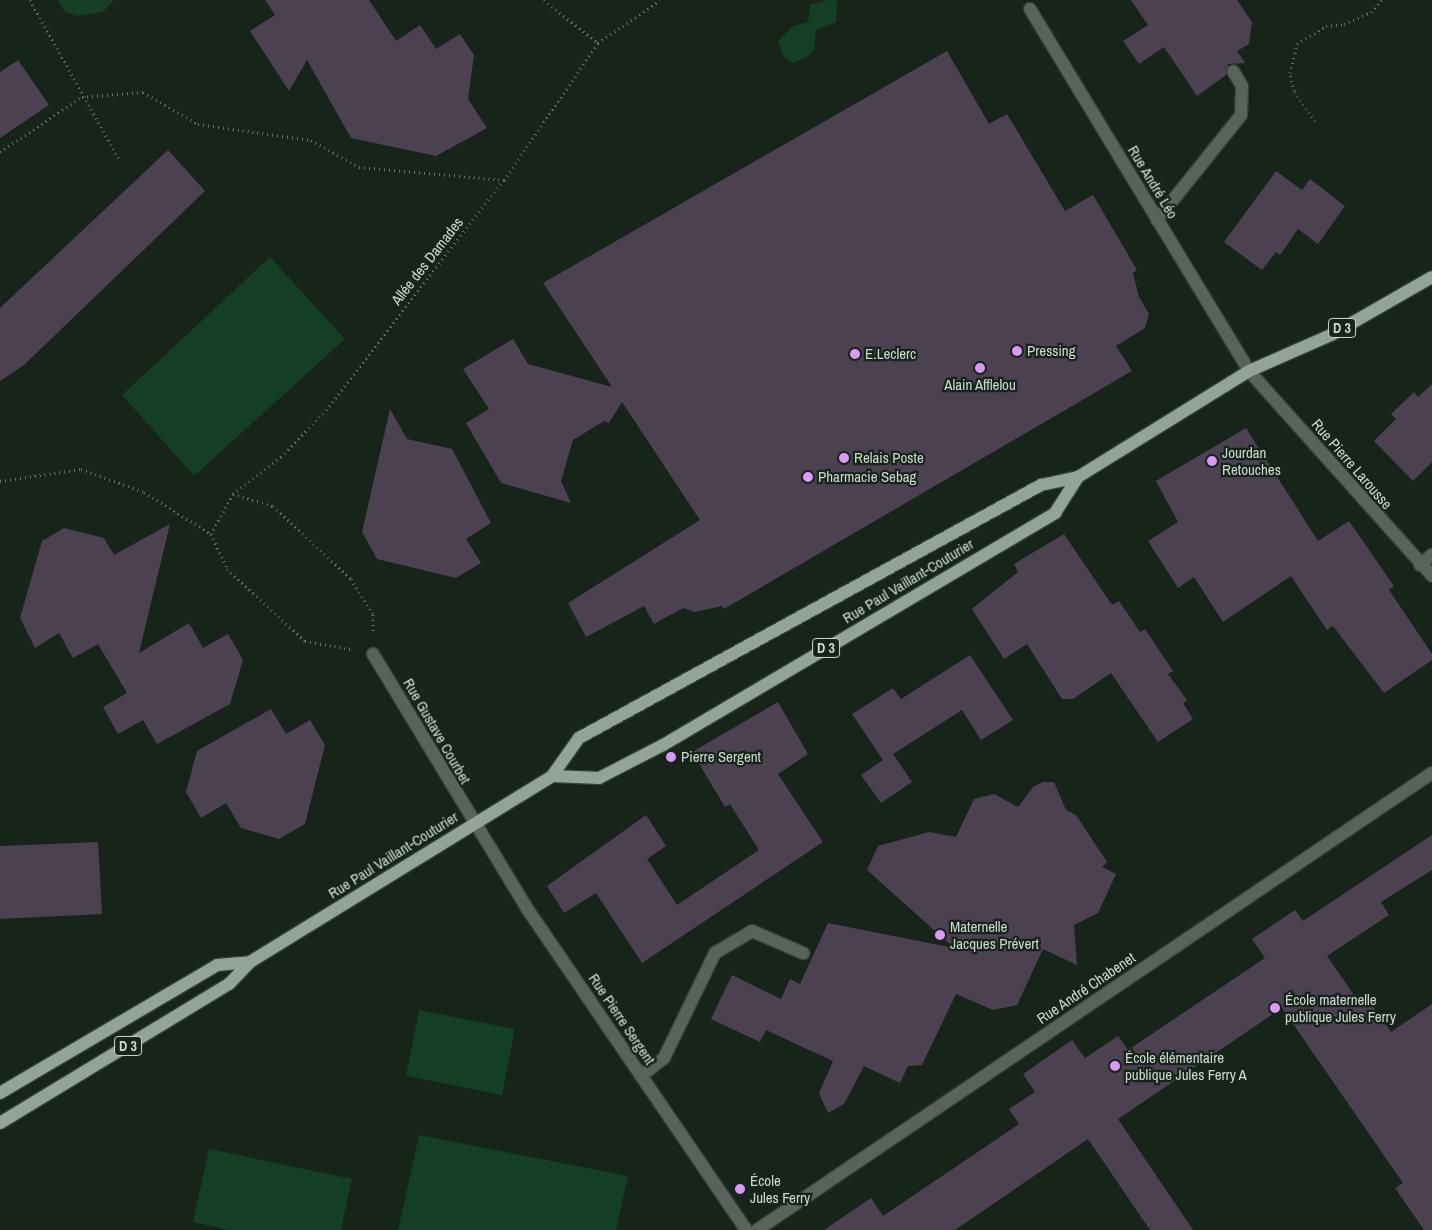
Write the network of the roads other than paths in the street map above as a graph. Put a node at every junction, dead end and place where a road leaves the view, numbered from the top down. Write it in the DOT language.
graph roads {
  1 [pos="1030,9"];
  2 [pos="1233,71"];
  3 [pos="1157,220"];
  4 [pos="1432,277"];
  5 [pos="1249,371"];
  6 [pos="1078,477"];
  7 [pos="1432,555"];
  8 [pos="1420,565"];
  9 [pos="1432,576"];
  10 [pos="373,654"];
  11 [pos="1432,773"];
  12 [pos="552,776"];
  13 [pos="474,824"];
  14 [pos="803,953"];
  15 [pos="250,962"];
  16 [pos="641,1076"];
  17 [pos="0,1093"];
  18 [pos="0,1123"];
  19 [pos="746,1230"];
  20 [pos="758,1230"];
  1 -- 3 [label="street, Rue André Léo"];
  2 -- 3 [label="street"];
  3 -- 5 [label="street, Rue André Léo"];
  4 -- 5 [label="main road, Rue Paul Vaillant-Couturier / D 3"];
  5 -- 6 [label="main road, Rue Paul Vaillant-Couturier / D 3"];
  5 -- 8 [label="street, Rue Pierre Larousse"];
  6 -- 12 [label="main road, Rue Paul Vaillant-Couturier / D 3"];
  6 -- 12 [label="main road, Rue Paul Vaillant-Couturier / D 3"];
  7 -- 8 [label="street"];
  8 -- 9 [label="street, Rue Pierre Larousse"];
  10 -- 13 [label="street, Rue Gustave Courbet"];
  11 -- 20 [label="street, Rue André Chabenet"];
  12 -- 13 [label="main road, Rue Paul Vaillant-Couturier / D 3"];
  13 -- 15 [label="main road, Rue Paul Vaillant-Couturier / D 3"];
  13 -- 16 [label="street, Rue Pierre Sergent"];
  14 -- 16 [label="street"];
  15 -- 17 [label="main road, Rue Paul Vaillant-Couturier / D 3"];
  15 -- 18 [label="main road, Rue Paul Vaillant-Couturier / D 3"];
  16 -- 19 [label="street, Rue Pierre Sergent"];
}
